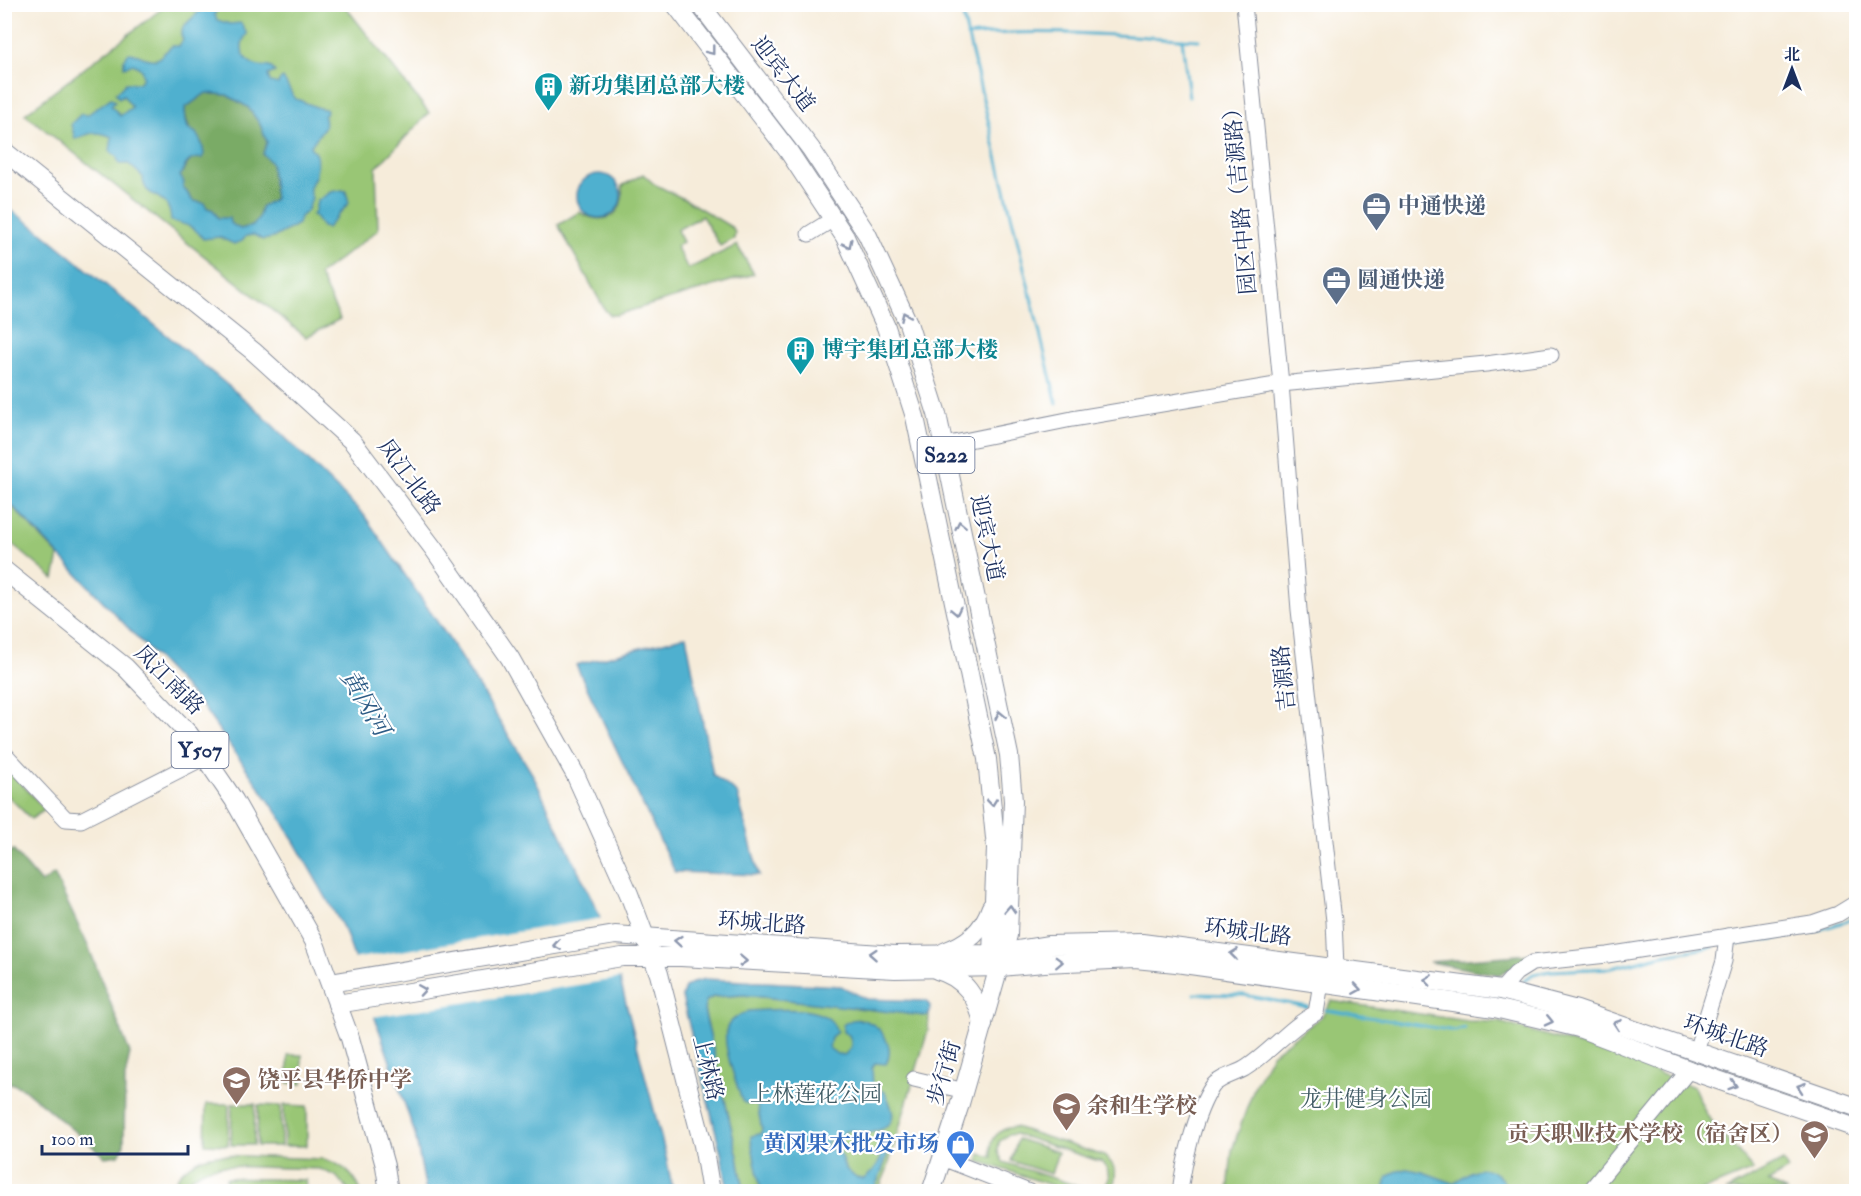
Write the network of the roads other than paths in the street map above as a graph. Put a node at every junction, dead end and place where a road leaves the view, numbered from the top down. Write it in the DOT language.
graph roads {
  1 [pos="675,4"];
  2 [pos="700,4"];
  3 [pos="1244,4"];
  4 [pos="811,148"];
  5 [pos="4,151"];
  6 [pos="794,160"];
  7 [pos="835,218"];
  8 [pos="809,234"];
  9 [pos="880,263"];
  10 [pos="861,272"];
  11 [pos="1551,355"];
  12 [pos="922,368"];
  13 [pos="902,374"];
  14 [pos="1281,384"];
  15 [pos="944,445"];
  16 [pos="952,488"];
  17 [pos="931,493"];
  18 [pos="4,570"];
  19 [pos="4,753"];
  20 [pos="211,754"];
  21 [pos="995,891"];
  22 [pos="1857,903"];
  23 [pos="1727,936"];
  24 [pos="646,938"];
  25 [pos="652,957"];
  26 [pos="997,960"];
  27 [pos="932,962"];
  28 [pos="1326,972"];
  29 [pos="330,982"];
  30 [pos="1501,990"];
  31 [pos="337,1004"];
  32 [pos="983,1026"];
  33 [pos="1696,1051"];
  34 [pos="1689,1070"];
  35 [pos="914,1079"];
  36 [pos="962,1090"];
  37 [pos="1857,1107"];
  38 [pos="1857,1128"];
  39 [pos="950,1161"];
  40 [pos="990,1184"];
  41 [pos="389,1191"];
  42 [pos="711,1191"];
  43 [pos="930,1191"];
  44 [pos="1029,1191"];
  45 [pos="1180,1191"];
  46 [pos="1588,1191"];
  1 -- 6 [label="main road, 迎宾大道 / S222, one-way"];
  2 -- 4 [label="main road, 迎宾大道 / S222"];
  3 -- 14 [label="street, 园区中路（吉源路）"];
  4 -- 6 [label="main road"];
  4 -- 9 [label="main road, 迎宾大道 / S222"];
  5 -- 24 [label="main road, 凤江北路"];
  6 -- 10 [label="main road, 迎宾大道 / S222, one-way"];
  7 -- 8 [label="street"];
  9 -- 10 [label="main road"];
  12 -- 9 [label="main road, 迎宾大道 / S222, one-way"];
  10 -- 13 [label="main road, 迎宾大道 / S222"];
  11 -- 14 [label="street"];
  12 -- 13 [label="main road"];
  12 -- 15 [label="main road, 迎宾大道 / S222"];
  13 -- 17 [label="main road, 迎宾大道 / S222"];
  14 -- 15 [label="street"];
  14 -- 28 [label="street, 吉源路"];
  15 -- 16 [label="main road, 迎宾大道 / S222"];
  16 -- 17 [label="main road"];
  26 -- 16 [label="main road, 迎宾大道 / S222, one-way"];
  17 -- 21 [label="main road, 迎宾大道 / S222, one-way"];
  18 -- 29 [label="main road, 凤江南路 / Y507"];
  19 -- 20 [label="street"];
  21 -- 26 [label="main road, 迎宾大道 / S222"];
  21 -- 27 [label="main road"];
  22 -- 23 [label="street"];
  23 -- 30 [label="street"];
  23 -- 33 [label="street"];
  24 -- 25 [label="main road, 凤江北路"];
  27 -- 24 [label="main road, 环城北路, one-way"];
  24 -- 29 [label="main road, 环城北路, one-way"];
  25 -- 27 [label="main road, 环城北路, one-way"];
  31 -- 25 [label="main road, 环城北路, one-way"];
  25 -- 42 [label="main road, 上林路"];
  26 -- 27 [label="main road, 环城北路"];
  26 -- 28 [label="main road, 环城北路"];
  26 -- 32 [label="main road, 步行街 / S222"];
  27 -- 32 [label="main road"];
  30 -- 28 [label="main road, 环城北路, one-way"];
  28 -- 34 [label="main road, 环城北路, one-way"];
  28 -- 45 [label="street, 吉源路"];
  29 -- 31 [label="main road, Y507"];
  33 -- 30 [label="main road, 环城北路, one-way"];
  31 -- 41 [label="main road, Y507"];
  32 -- 43 [label="main road, 步行街 / S222"];
  33 -- 34 [label="main road"];
  37 -- 33 [label="main road, 环城北路, one-way"];
  34 -- 38 [label="main road, 环城北路, one-way"];
  34 -- 46 [label="street"];
  35 -- 36 [label="street"];
  39 -- 40 [label="street"];
  40 -- 44 [label="street"];
}
